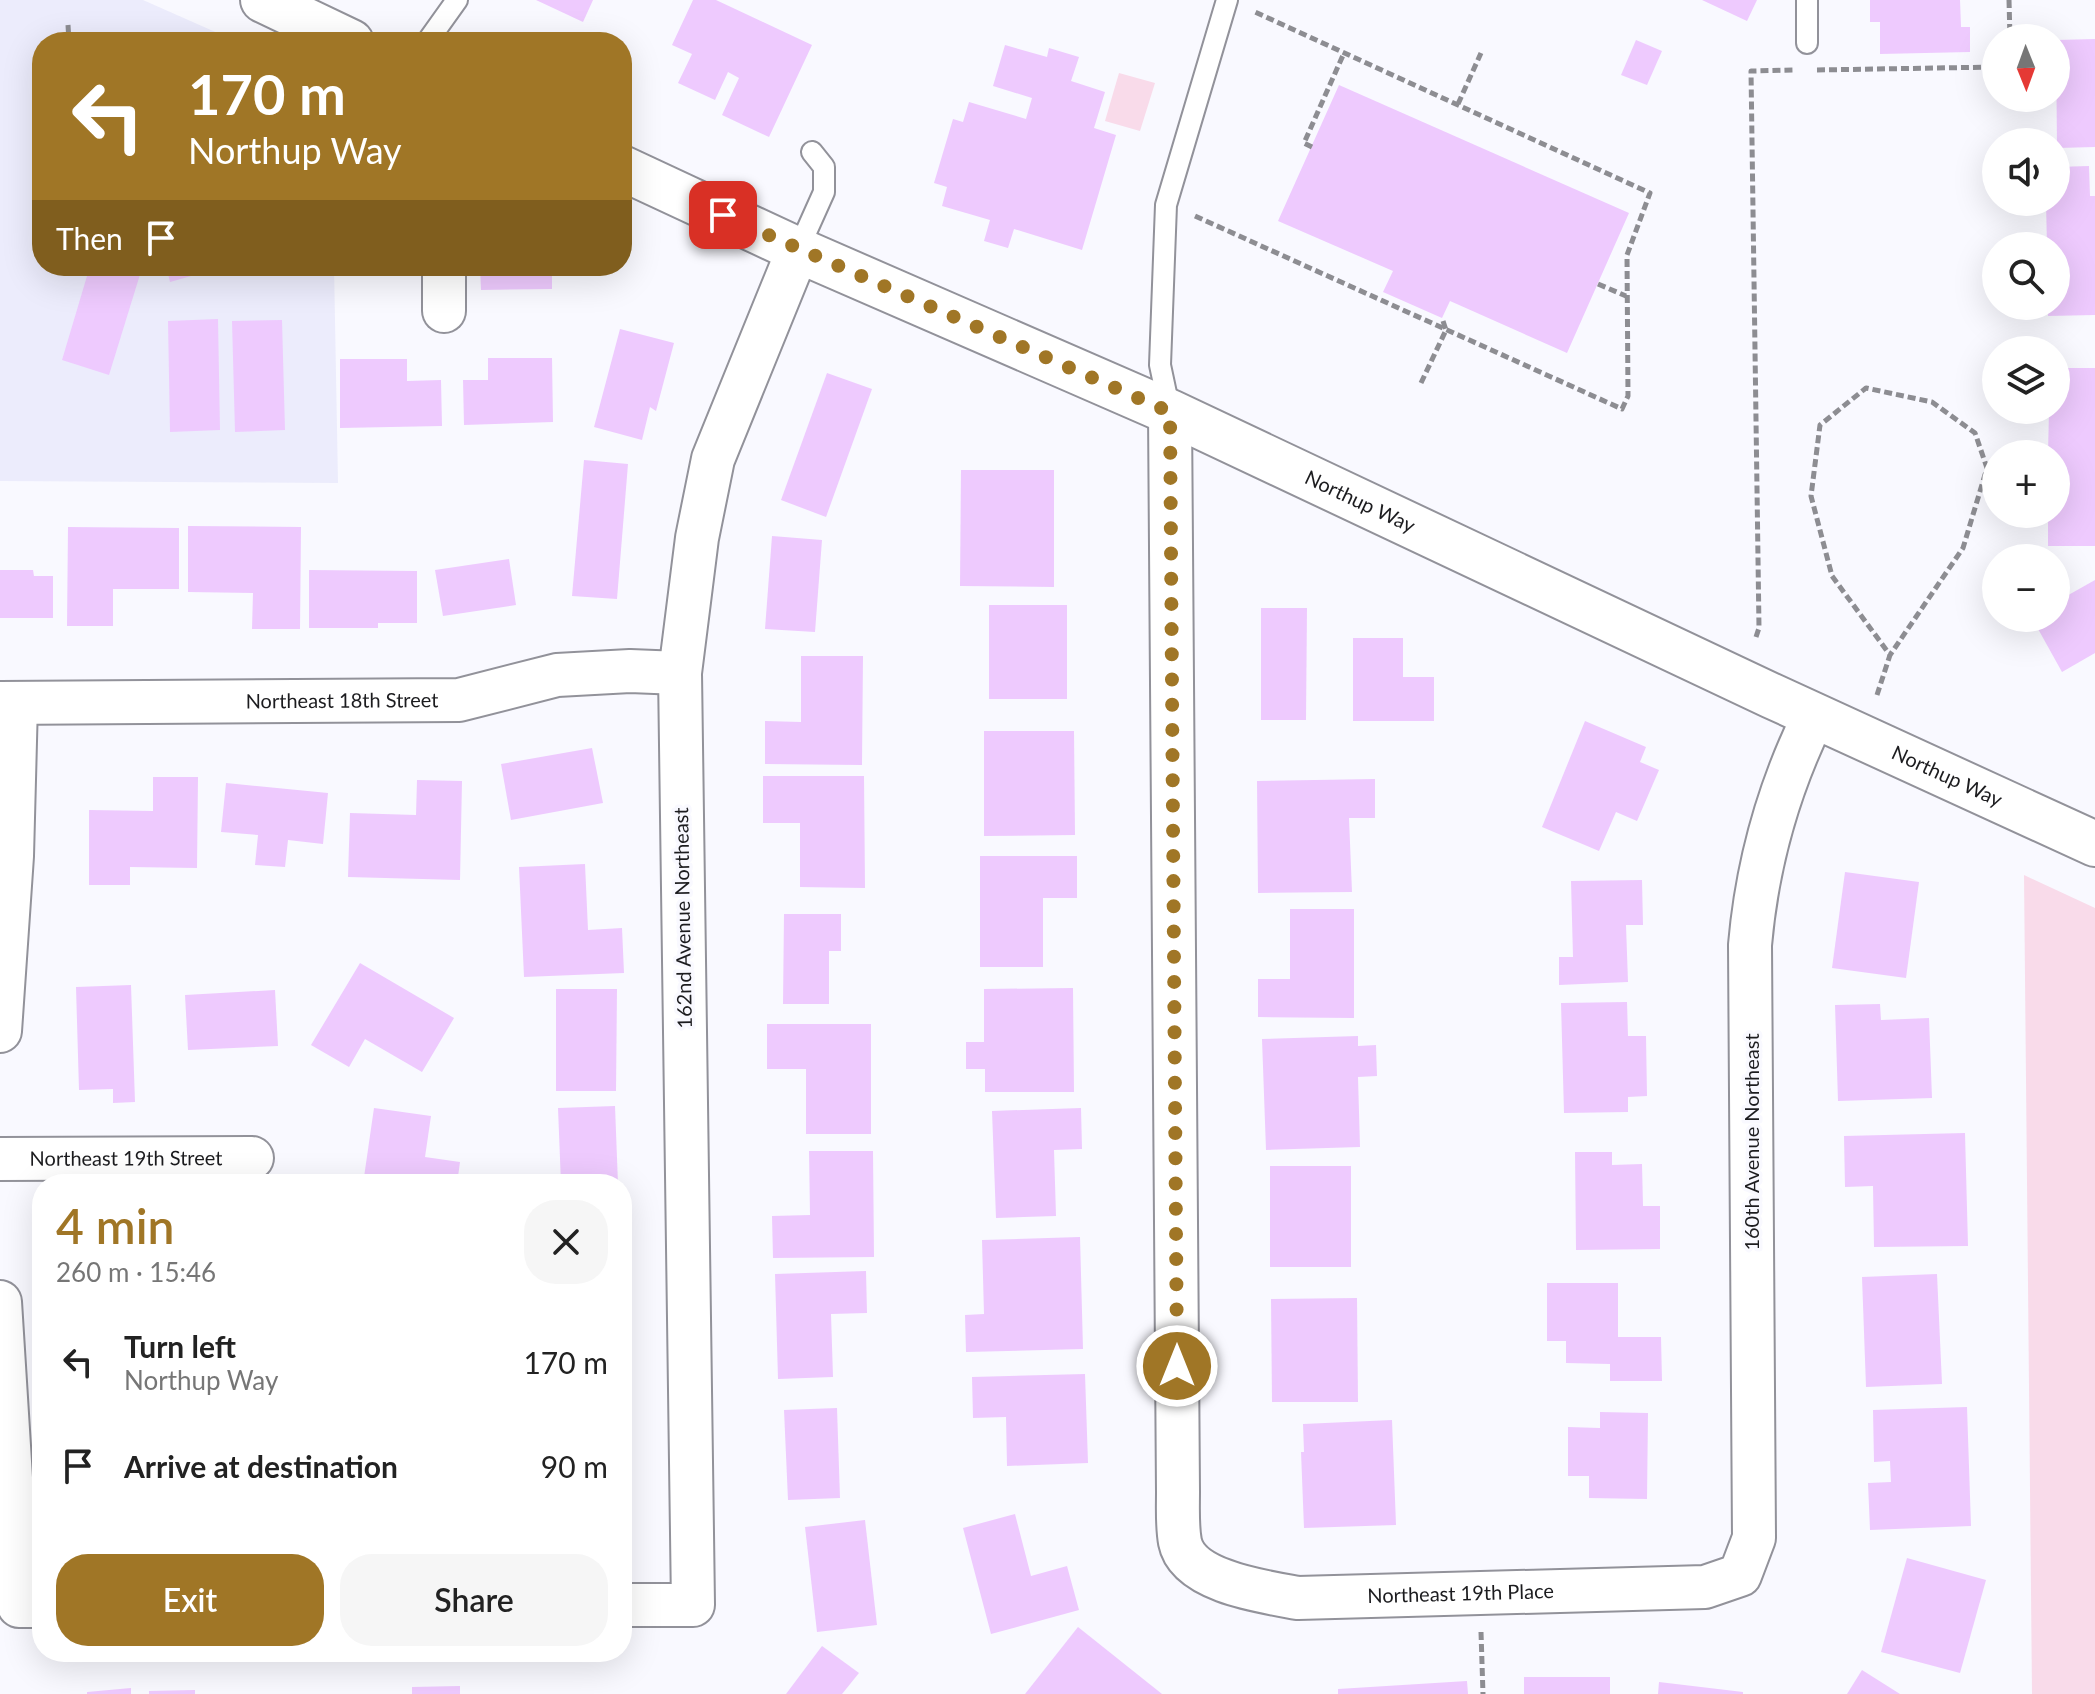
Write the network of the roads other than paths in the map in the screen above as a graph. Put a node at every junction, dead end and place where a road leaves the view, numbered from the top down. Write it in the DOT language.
graph roads {
  1 [pos="263,0"];
  2 [pos="457,0"];
  3 [pos="1227,0"];
  4 [pos="1807,0"];
  5 [pos="330,32"];
  6 [pos="434,32"];
  7 [pos="1807,43"];
  8 [pos="812,152"];
  9 [pos="632,173"];
  10 [pos="798,250"];
  11 [pos="444,276"];
  12 [pos="444,311"];
  13 [pos="1170,412"];
  14 [pos="680,673"];
  15 [pos="8,703"];
  16 [pos="1814,716"];
  17 [pos="2095,844"];
  18 [pos="0,1031"];
  19 [pos="252,1158"];
  20 [pos="0,1159"];
  21 [pos="0,1302"];
  22 [pos="1740,1575"];
  23 [pos="632,1605"];
  24 [pos="30,1606"];
  1 -- 5 [label="street"];
  2 -- 6 [label="lane"];
  3 -- 13 [label="lane"];
  4 -- 7 [label="lane"];
  8 -- 10 [label="lane"];
  9 -- 10 [label="street, Northup Way"];
  10 -- 13 [label="street, Northup Way"];
  10 -- 14 [label="street, 162nd Avenue Northeast"];
  11 -- 12 [label="street"];
  13 -- 16 [label="street, Northup Way"];
  13 -- 22 [label="street, Northeast 19th Place"];
  14 -- 15 [label="street, Northeast 18th Street"];
  14 -- 23 [label="street, 162nd Avenue Northeast"];
  15 -- 18 [label="street"];
  16 -- 17 [label="street, Northup Way"];
  16 -- 22 [label="street, 160th Avenue Northeast"];
  19 -- 20 [label="street, Northeast 19th Street"];
  21 -- 24 [label="street"];
}
